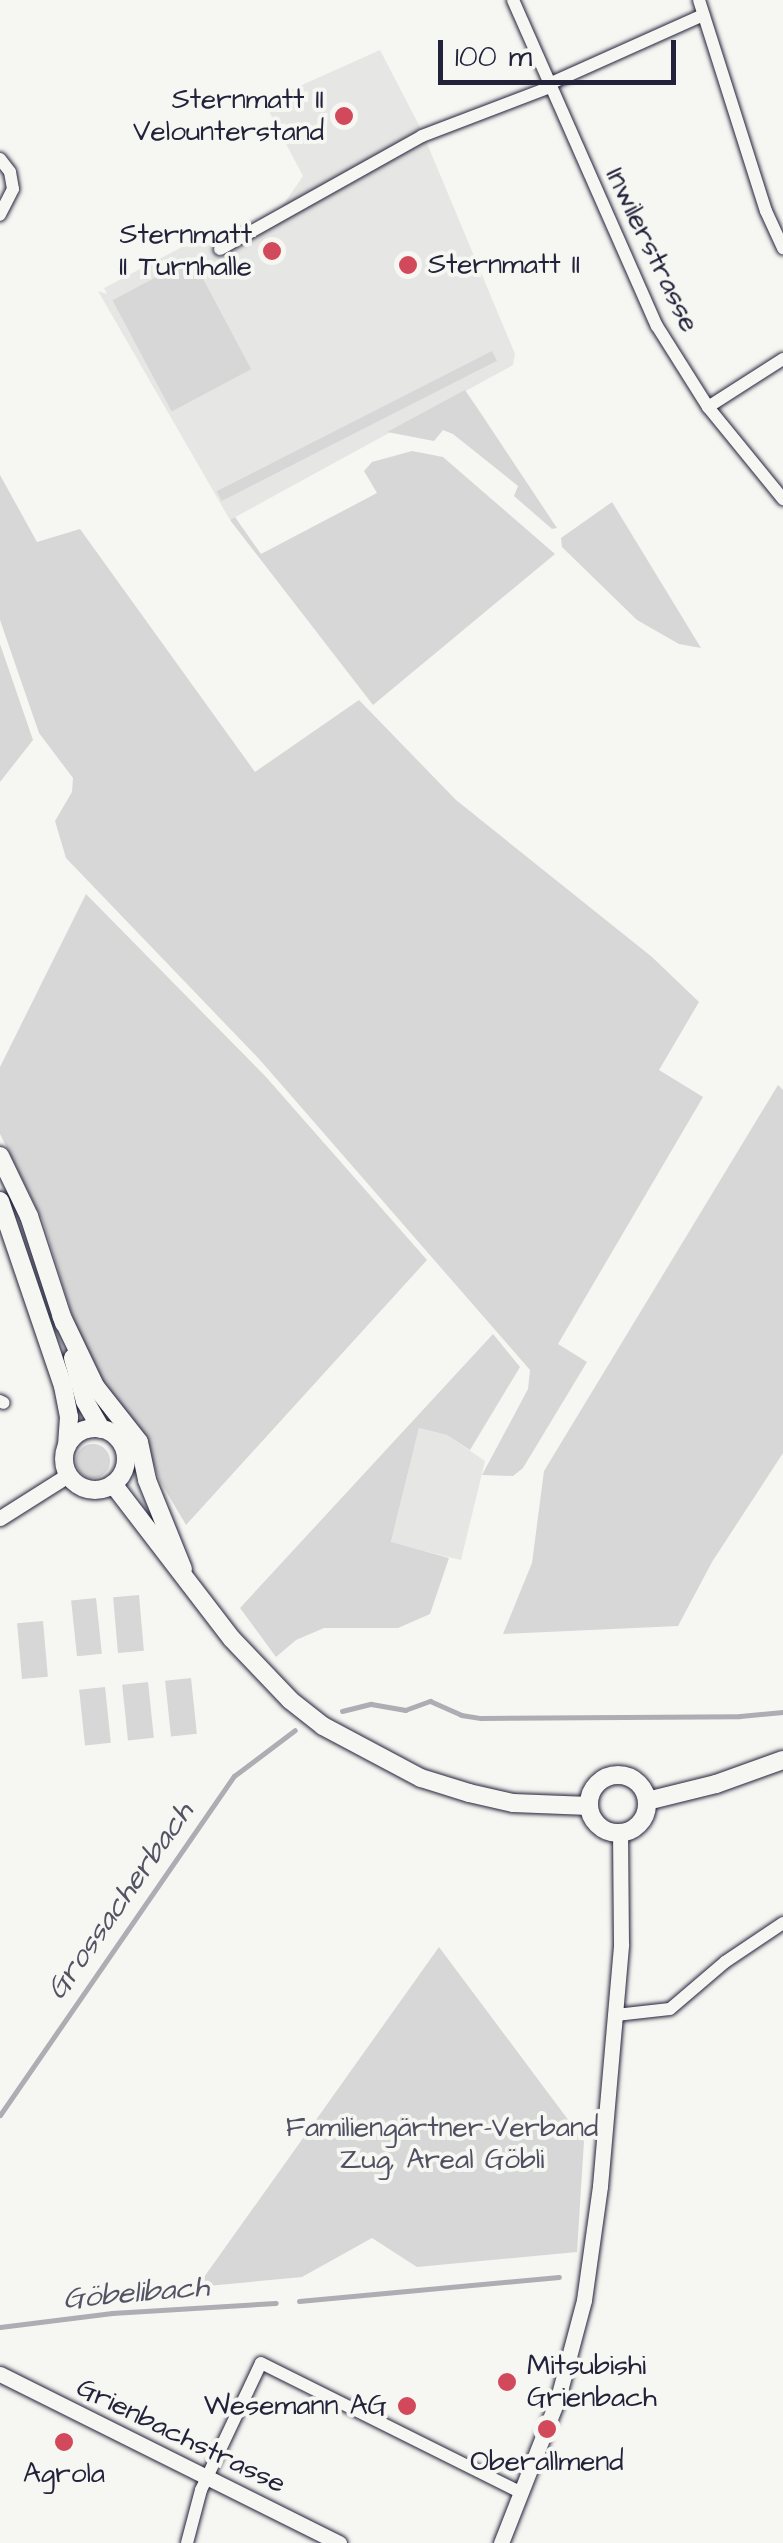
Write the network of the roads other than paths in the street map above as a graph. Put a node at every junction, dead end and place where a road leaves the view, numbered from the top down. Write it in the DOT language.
graph roads {
  1 [pos="513,0"];
  2 [pos="699,0"];
  3 [pos="704,16"];
  4 [pos="549,86"];
  5 [pos="0,159"];
  6 [pos="0,215"];
  7 [pos="783,248"];
  8 [pos="220,249"];
  9 [pos="783,359"];
  10 [pos="708,406"];
  11 [pos="783,499"];
  12 [pos="0,1156"];
  13 [pos="0,1201"];
  14 [pos="62,1315"];
  15 [pos="101,1429"];
  16 [pos="67,1446"];
  17 [pos="68,1475"];
  18 [pos="112,1484"];
  19 [pos="0,1518"];
  20 [pos="185,1580"];
  21 [pos="783,1760"];
  22 [pos="647,1801"];
  23 [pos="589,1806"];
  24 [pos="620,1833"];
  25 [pos="783,1922"];
  26 [pos="616,2015"];
  27 [pos="0,2374"];
  28 [pos="208,2476"];
  29 [pos="520,2492"];
  30 [pos="187,2543"];
  31 [pos="339,2543"];
  32 [pos="501,2543"];
  1 -- 4 [label="street, Inwilerstrasse"];
  2 -- 3 [label="street"];
  3 -- 4 [label="street"];
  3 -- 7 [label="street"];
  4 -- 8 [label="street"];
  4 -- 10 [label="street, Inwilerstrasse"];
  5 -- 6 [label="street"];
  9 -- 10 [label="street"];
  10 -- 11 [label="street, Inwilerstrasse"];
  12 -- 14 [label="main road"];
  13 -- 16 [label="main road"];
  14 -- 15 [label="main road"];
  14 -- 20 [label="main road"];
  15 -- 16 [label="main road"];
  15 -- 18 [label="main road"];
  16 -- 17 [label="main road"];
  17 -- 18 [label="main road"];
  17 -- 19 [label="street"];
  18 -- 20 [label="main road"];
  20 -- 23 [label="main road"];
  21 -- 22 [label="main road"];
  22 -- 23 [label="main road"];
  22 -- 24 [label="main road"];
  23 -- 24 [label="main road"];
  24 -- 26 [label="street"];
  25 -- 26 [label="street"];
  26 -- 29 [label="street"];
  27 -- 28 [label="street, Grienbachstrasse"];
  28 -- 29 [label="street"];
  28 -- 30 [label="street"];
  28 -- 31 [label="street, Grienbachstrasse"];
  29 -- 32 [label="street"];
}
